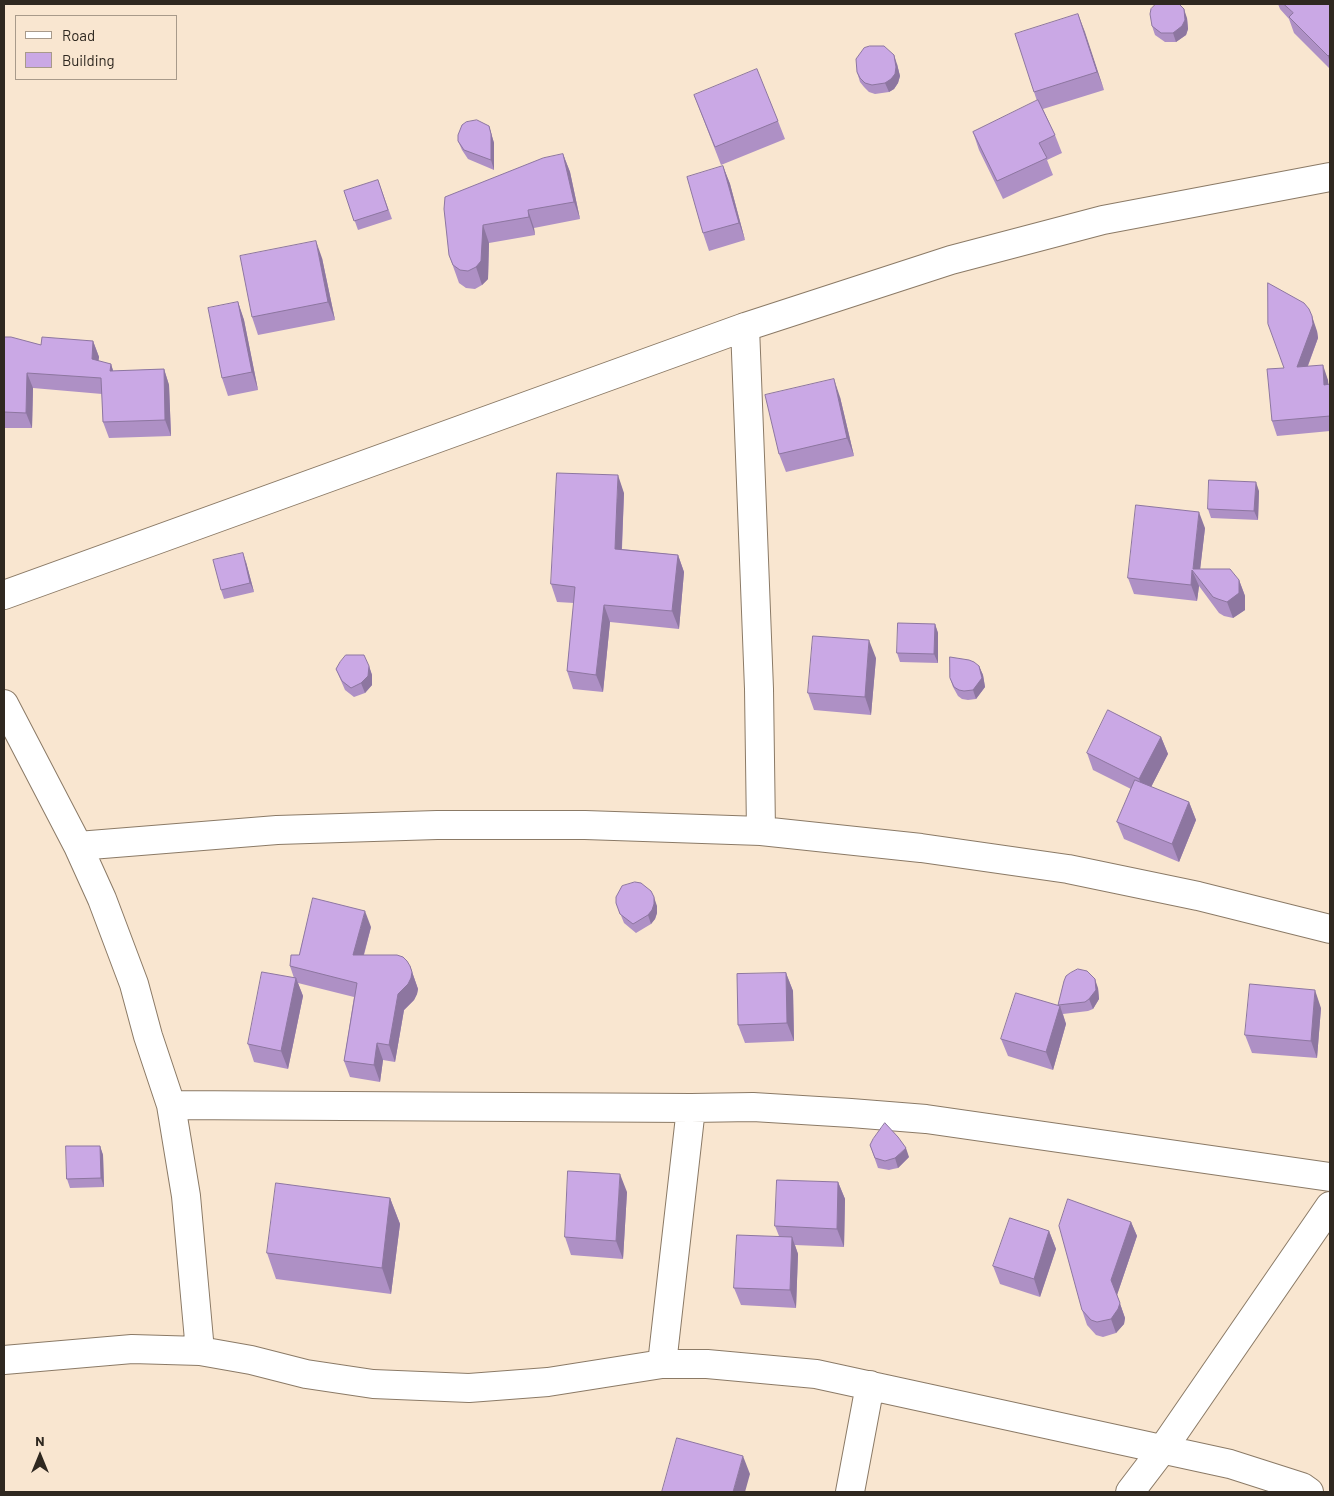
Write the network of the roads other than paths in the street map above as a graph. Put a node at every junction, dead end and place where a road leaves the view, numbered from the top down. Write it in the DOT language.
graph roads {
  1 [pos="1330,177"];
  2 [pos="745,327"];
  3 [pos="4,595"];
  4 [pos="4,704"];
  5 [pos="761,831"];
  6 [pos="78,846"];
  7 [pos="1330,929"];
  8 [pos="171,1105"];
  9 [pos="691,1108"];
  10 [pos="1330,1177"];
  11 [pos="1330,1206"];
  12 [pos="200,1351"];
  13 [pos="4,1360"];
  14 [pos="662,1364"];
  15 [pos="870,1385"];
  16 [pos="1162,1450"];
  17 [pos="850,1492"];
  18 [pos="1130,1492"];
  19 [pos="1309,1492"];
  1 -- 2 [label="street"];
  2 -- 3 [label="street"];
  2 -- 5 [label="street"];
  4 -- 6 [label="street"];
  5 -- 6 [label="street"];
  5 -- 7 [label="street"];
  6 -- 8 [label="street"];
  8 -- 9 [label="street"];
  8 -- 12 [label="street"];
  9 -- 10 [label="street"];
  9 -- 14 [label="street"];
  11 -- 16 [label="street"];
  12 -- 13 [label="street"];
  12 -- 14 [label="street"];
  14 -- 15 [label="street"];
  15 -- 16 [label="street"];
  15 -- 17 [label="street"];
  16 -- 18 [label="street"];
  16 -- 19 [label="street"];
}
